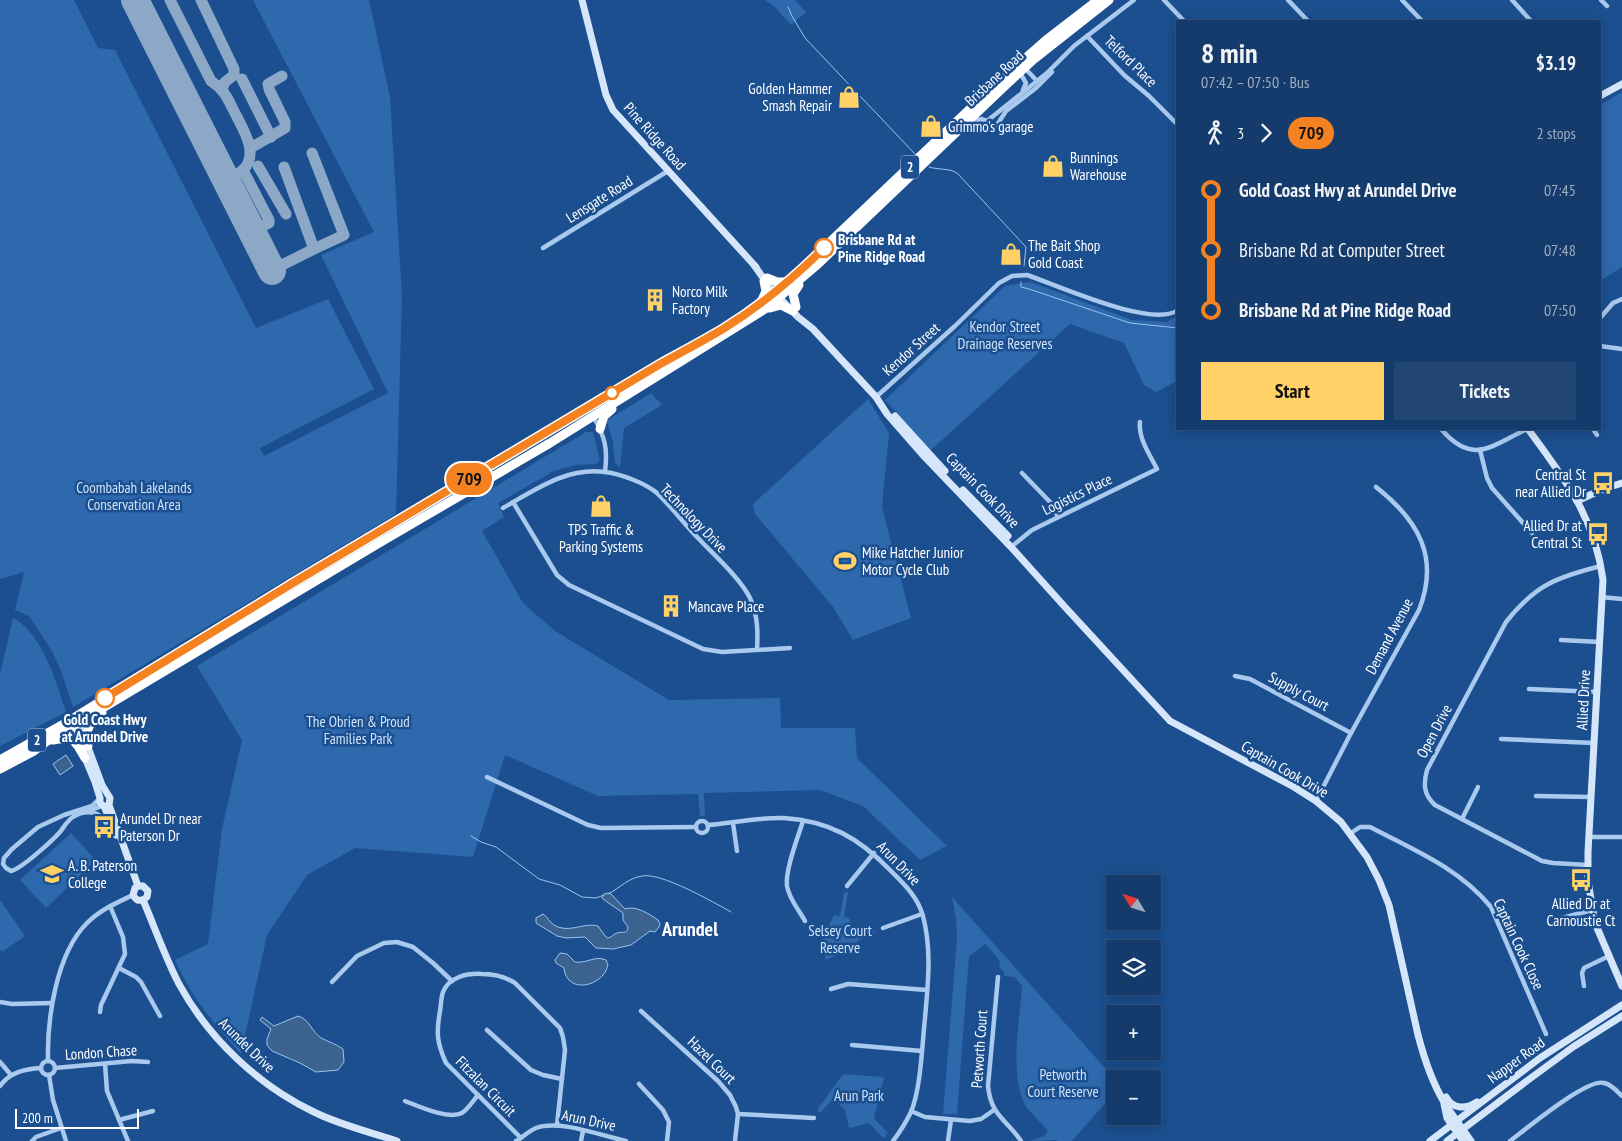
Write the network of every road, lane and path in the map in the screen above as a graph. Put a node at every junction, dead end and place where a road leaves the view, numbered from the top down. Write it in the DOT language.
graph roads {
  1 [pos="582,0"];
  2 [pos="1098,0"];
  3 [pos="1109,0"];
  4 [pos="1134,0"];
  5 [pos="1164,0"];
  6 [pos="1288,0"];
  7 [pos="1402,0"];
  8 [pos="1512,0"];
  9 [pos="1601,0"];
  10 [pos="1606,6"];
  11 [pos="1183,20"];
  12 [pos="1307,20"];
  13 [pos="1421,20"];
  14 [pos="1530,20"];
  15 [pos="1087,36"];
  16 [pos="1054,66"];
  17 [pos="1020,67"];
  18 [pos="1036,80"];
  19 [pos="1622,84"];
  20 [pos="1034,90"];
  21 [pos="1601,95"];
  22 [pos="1015,98"];
  23 [pos="987,121"];
  24 [pos="1176,124"];
  25 [pos="960,128"];
  26 [pos="668,171"];
  27 [pos="543,248"];
  28 [pos="807,275"];
  29 [pos="766,279"];
  30 [pos="788,282"];
  31 [pos="779,293"];
  32 [pos="1622,299"];
  33 [pos="762,307"];
  34 [pos="794,309"];
  35 [pos="1176,311"];
  36 [pos="1601,317"];
  37 [pos="1601,346"];
  38 [pos="1622,349"];
  39 [pos="642,386"];
  40 [pos="876,397"];
  41 [pos="590,412"];
  42 [pos="1140,422"];
  43 [pos="600,429"];
  44 [pos="1442,430"];
  45 [pos="1526,430"];
  46 [pos="1529,430"];
  47 [pos="1594,430"];
  48 [pos="1597,434"];
  49 [pos="1480,450"];
  50 [pos="605,472"];
  51 [pos="1022,474"];
  52 [pos="1622,484"];
  53 [pos="1376,487"];
  54 [pos="1577,501"];
  55 [pos="514,502"];
  56 [pos="503,508"];
  57 [pos="1058,517"];
  58 [pos="1532,533"];
  59 [pos="1013,545"];
  60 [pos="341,561"];
  61 [pos="1601,566"];
  62 [pos="1601,597"];
  63 [pos="1622,599"];
  64 [pos="1561,640"];
  65 [pos="1600,642"];
  66 [pos="201,644"];
  67 [pos="790,648"];
  68 [pos="191,650"];
  69 [pos="757,650"];
  70 [pos="1235,676"];
  71 [pos="1529,689"];
  72 [pos="1597,692"];
  73 [pos="115,701"];
  74 [pos="75,722"];
  75 [pos="1351,733"];
  76 [pos="1502,739"];
  77 [pos="46,742"];
  78 [pos="1594,743"];
  79 [pos="88,746"];
  80 [pos="0,760"];
  81 [pos="89,762"];
  82 [pos="0,769"];
  83 [pos="487,777"];
  84 [pos="1478,787"];
  85 [pos="1536,796"];
  86 [pos="1591,797"];
  87 [pos="104,801"];
  88 [pos="1316,801"];
  89 [pos="84,812"];
  90 [pos="1462,819"];
  91 [pos="803,821"];
  92 [pos="733,822"];
  93 [pos="106,823"];
  94 [pos="708,825"];
  95 [pos="696,827"];
  96 [pos="1351,834"];
  97 [pos="1622,836"];
  98 [pos="1589,837"];
  99 [pos="737,851"];
  100 [pos="874,853"];
  101 [pos="1588,865"];
  102 [pos="138,886"];
  103 [pos="847,886"];
  104 [pos="133,895"];
  105 [pos="143,900"];
  106 [pos="110,906"];
  107 [pos="1592,910"];
  108 [pos="922,914"];
  109 [pos="1555,920"];
  110 [pos="805,921"];
  111 [pos="884,928"];
  112 [pos="1609,956"];
  113 [pos="119,968"];
  114 [pos="998,977"];
  115 [pos="452,981"];
  116 [pos="332,982"];
  117 [pos="1584,986"];
  118 [pos="1622,986"];
  119 [pos="831,989"];
  120 [pos="927,990"];
  121 [pos="0,1002"];
  122 [pos="52,1003"];
  123 [pos="1622,1005"];
  124 [pos="641,1011"];
  125 [pos="100,1012"];
  126 [pos="160,1016"];
  127 [pos="1622,1016"];
  128 [pos="487,1030"];
  129 [pos="1546,1034"];
  130 [pos="852,1045"];
  131 [pos="922,1051"];
  132 [pos="48,1061"];
  133 [pos="0,1062"];
  134 [pos="148,1062"];
  135 [pos="105,1064"];
  136 [pos="41,1068"];
  137 [pos="56,1068"];
  138 [pos="11,1075"];
  139 [pos="49,1075"];
  140 [pos="562,1079"];
  141 [pos="639,1084"];
  142 [pos="0,1086"];
  143 [pos="1436,1086"];
  144 [pos="478,1096"];
  145 [pos="1622,1096"];
  146 [pos="1489,1097"];
  147 [pos="405,1101"];
  148 [pos="994,1110"];
  149 [pos="153,1111"];
  150 [pos="911,1111"];
  151 [pos="738,1114"];
  152 [pos="814,1118"];
  153 [pos="119,1120"];
  154 [pos="951,1120"];
  155 [pos="1454,1123"];
  156 [pos="558,1125"];
  157 [pos="62,1128"];
  158 [pos="583,1131"];
  159 [pos="1460,1131"];
  160 [pos="519,1140"];
  161 [pos="32,1141"];
  162 [pos="66,1141"];
  163 [pos="128,1141"];
  164 [pos="397,1141"];
  165 [pos="580,1141"];
  166 [pos="626,1141"];
  167 [pos="667,1141"];
  168 [pos="735,1141"];
  169 [pos="893,1141"];
  170 [pos="948,1141"];
  171 [pos="1021,1141"];
  172 [pos="1430,1141"];
  173 [pos="1447,1141"];
  174 [pos="1463,1141"];
  175 [pos="1471,1141"];
  176 [pos="1510,1141"];
  1 -- 26 [label="street, Pine Ridge Road"];
  2 -- 17 [label="highway, Brisbane Road / 2"];
  3 -- 17 [label="highway, Brisbane Road / 2"];
  4 -- 15 [label="street"];
  5 -- 11 [label="street"];
  6 -- 12 [label="street"];
  7 -- 13 [label="street"];
  8 -- 14 [label="street"];
  9 -- 10 [label="street"];
  15 -- 16 [label="street"];
  15 -- 24 [label="street, Telford Place"];
  16 -- 18 [label="street"];
  16 -- 20 [label="street"];
  17 -- 18 [label="street"];
  17 -- 22 [label="street"];
  17 -- 25 [label="highway, Brisbane Road / 2"];
  17 -- 30 [label="highway, Brisbane Road / 2"];
  18 -- 20 [label="street"];
  18 -- 22 [label="street"];
  19 -- 21 [label="street"];
  20 -- 23 [label="street"];
  22 -- 23 [label="street"];
  23 -- 25 [label="street"];
  25 -- 28 [label="highway, Brisbane Road / 2"];
  26 -- 27 [label="street, Lensgate Road"];
  26 -- 29 [label="street, Pine Ridge Road"];
  28 -- 31 [label="highway, Brisbane Road / 2"];
  28 -- 34 [label="highway"];
  29 -- 30 [label="highway"];
  29 -- 31 [label="street, Pine Ridge Road"];
  29 -- 33 [label="highway"];
  30 -- 31 [label="highway, Brisbane Road / 2"];
  31 -- 33 [label="highway, Brisbane Road / 2"];
  31 -- 34 [label="street, Captain Cook Drive"];
  32 -- 36 [label="street"];
  33 -- 34 [label="highway"];
  33 -- 39 [label="highway, Brisbane Road / 2"];
  33 -- 41 [label="highway, Brisbane Road / 2"];
  34 -- 40 [label="street, Captain Cook Drive"];
  35 -- 40 [label="street, Kendor Street"];
  37 -- 38 [label="street"];
  39 -- 41 [label="highway, Brisbane Road / 2"];
  39 -- 43 [label="highway"];
  40 -- 59 [label="street, Captain Cook Drive"];
  41 -- 43 [label="street"];
  41 -- 60 [label="highway, Brisbane Road / 2"];
  42 -- 57 [label="street, Logistics Place"];
  43 -- 50 [label="street"];
  44 -- 49 [label="street"];
  45 -- 49 [label="street"];
  46 -- 54 [label="street, Allied Drive"];
  47 -- 48 [label="street"];
  49 -- 58 [label="street"];
  50 -- 55 [label="street, Technology Drive"];
  50 -- 69 [label="street, Technology Drive"];
  51 -- 57 [label="street"];
  52 -- 54 [label="street"];
  53 -- 75 [label="street, Demand Avenue"];
  54 -- 61 [label="street, Allied Drive"];
  55 -- 56 [label="street, Technology Drive"];
  55 -- 69 [label="street"];
  57 -- 59 [label="street, Logistics Place"];
  59 -- 88 [label="street, Captain Cook Drive"];
  60 -- 66 [label="highway, Brisbane Road / 2"];
  60 -- 66 [label="highway, Brisbane Road / 2"];
  61 -- 62 [label="street, Allied Drive"];
  61 -- 90 [label="street, Open Drive"];
  62 -- 63 [label="street"];
  62 -- 65 [label="street, Allied Drive"];
  64 -- 65 [label="street"];
  65 -- 72 [label="street, Allied Drive"];
  66 -- 68 [label="highway, Brisbane Road / 2"];
  67 -- 69 [label="street"];
  68 -- 73 [label="highway, Brisbane Road / 2"];
  68 -- 74 [label="highway, Brisbane Road / 2"];
  70 -- 75 [label="street, Supply Court"];
  71 -- 72 [label="street"];
  72 -- 78 [label="street, Allied Drive"];
  73 -- 74 [label="highway, Brisbane Road / 2"];
  73 -- 79 [label="highway"];
  74 -- 77 [label="highway, Brisbane Road / 2"];
  74 -- 79 [label="street"];
  74 -- 80 [label="highway, Brisbane Road / 2"];
  74 -- 81 [label="street"];
  75 -- 88 [label="street, Demand Avenue"];
  76 -- 78 [label="street"];
  77 -- 81 [label="highway"];
  77 -- 82 [label="highway, Brisbane Road / 2"];
  78 -- 86 [label="street, Allied Drive"];
  79 -- 81 [label="street"];
  81 -- 87 [label="street"];
  83 -- 95 [label="street"];
  84 -- 90 [label="street"];
  85 -- 86 [label="street"];
  86 -- 98 [label="street, Allied Drive"];
  87 -- 89 [label="street"];
  87 -- 89 [label="street"];
  87 -- 102 [label="street"];
  88 -- 96 [label="street, Captain Cook Drive"];
  89 -- 93 [label="street"];
  90 -- 101 [label="street, Open Drive"];
  91 -- 92 [label="street, Arun Drive"];
  91 -- 100 [label="street, Arun Drive"];
  91 -- 110 [label="street"];
  92 -- 94 [label="street, Arun Drive"];
  92 -- 99 [label="street"];
  94 -- 95 [label="street"];
  94 -- 95 [label="street"];
  96 -- 129 [label="street, Captain Cook Close"];
  96 -- 143 [label="street, Captain Cook Drive"];
  97 -- 98 [label="street"];
  98 -- 101 [label="street, Allied Drive"];
  100 -- 103 [label="street"];
  100 -- 108 [label="street, Arun Drive"];
  101 -- 107 [label="street, Allied Drive"];
  102 -- 104 [label="street"];
  102 -- 105 [label="street"];
  104 -- 105 [label="street"];
  104 -- 106 [label="street"];
  105 -- 164 [label="street, Arundel Drive"];
  106 -- 113 [label="street"];
  106 -- 122 [label="street"];
  107 -- 109 [label="street"];
  107 -- 112 [label="street, Allied Drive"];
  108 -- 111 [label="street"];
  108 -- 120 [label="street, Arun Drive"];
  112 -- 117 [label="street"];
  112 -- 118 [label="street, Allied Drive"];
  113 -- 125 [label="street"];
  113 -- 126 [label="street"];
  114 -- 148 [label="street, Petworth Court"];
  115 -- 116 [label="street"];
  115 -- 140 [label="street"];
  115 -- 144 [label="street, Fitzalan Circuit"];
  119 -- 120 [label="street"];
  120 -- 131 [label="street, Arun Drive"];
  121 -- 122 [label="street"];
  122 -- 132 [label="street"];
  123 -- 146 [label="street, Napper Road"];
  124 -- 151 [label="street, Hazel Court"];
  127 -- 159 [label="street, Napper Road"];
  128 -- 140 [label="street"];
  130 -- 131 [label="street"];
  131 -- 150 [label="street, Arun Drive"];
  132 -- 136 [label="street"];
  132 -- 137 [label="street"];
  133 -- 138 [label="street"];
  134 -- 135 [label="street, London Chase"];
  135 -- 137 [label="street, London Chase"];
  135 -- 153 [label="street"];
  136 -- 138 [label="street"];
  136 -- 139 [label="street"];
  137 -- 139 [label="street"];
  138 -- 142 [label="street"];
  139 -- 157 [label="street"];
  140 -- 156 [label="street"];
  141 -- 167 [label="street"];
  143 -- 146 [label="street"];
  143 -- 155 [label="street, Captain Cook Drive"];
  144 -- 147 [label="street"];
  144 -- 160 [label="street, Fitzalan Circuit"];
  145 -- 176 [label="street"];
  146 -- 155 [label="street, Napper Road"];
  148 -- 154 [label="street"];
  148 -- 171 [label="street, Petworth Court"];
  149 -- 153 [label="street"];
  150 -- 154 [label="street"];
  150 -- 169 [label="street, Arun Drive"];
  151 -- 152 [label="street"];
  151 -- 168 [label="street"];
  153 -- 163 [label="street"];
  154 -- 170 [label="street"];
  155 -- 159 [label="street, Captain Cook Drive"];
  155 -- 172 [label="street, Napper Road"];
  156 -- 158 [label="street, Arun Drive"];
  156 -- 160 [label="street, Arun Drive"];
  157 -- 161 [label="street"];
  157 -- 162 [label="street"];
  158 -- 165 [label="street"];
  158 -- 166 [label="street, Arun Drive"];
  159 -- 173 [label="street, Napper Road"];
  159 -- 174 [label="street"];
  159 -- 175 [label="street"];
}
